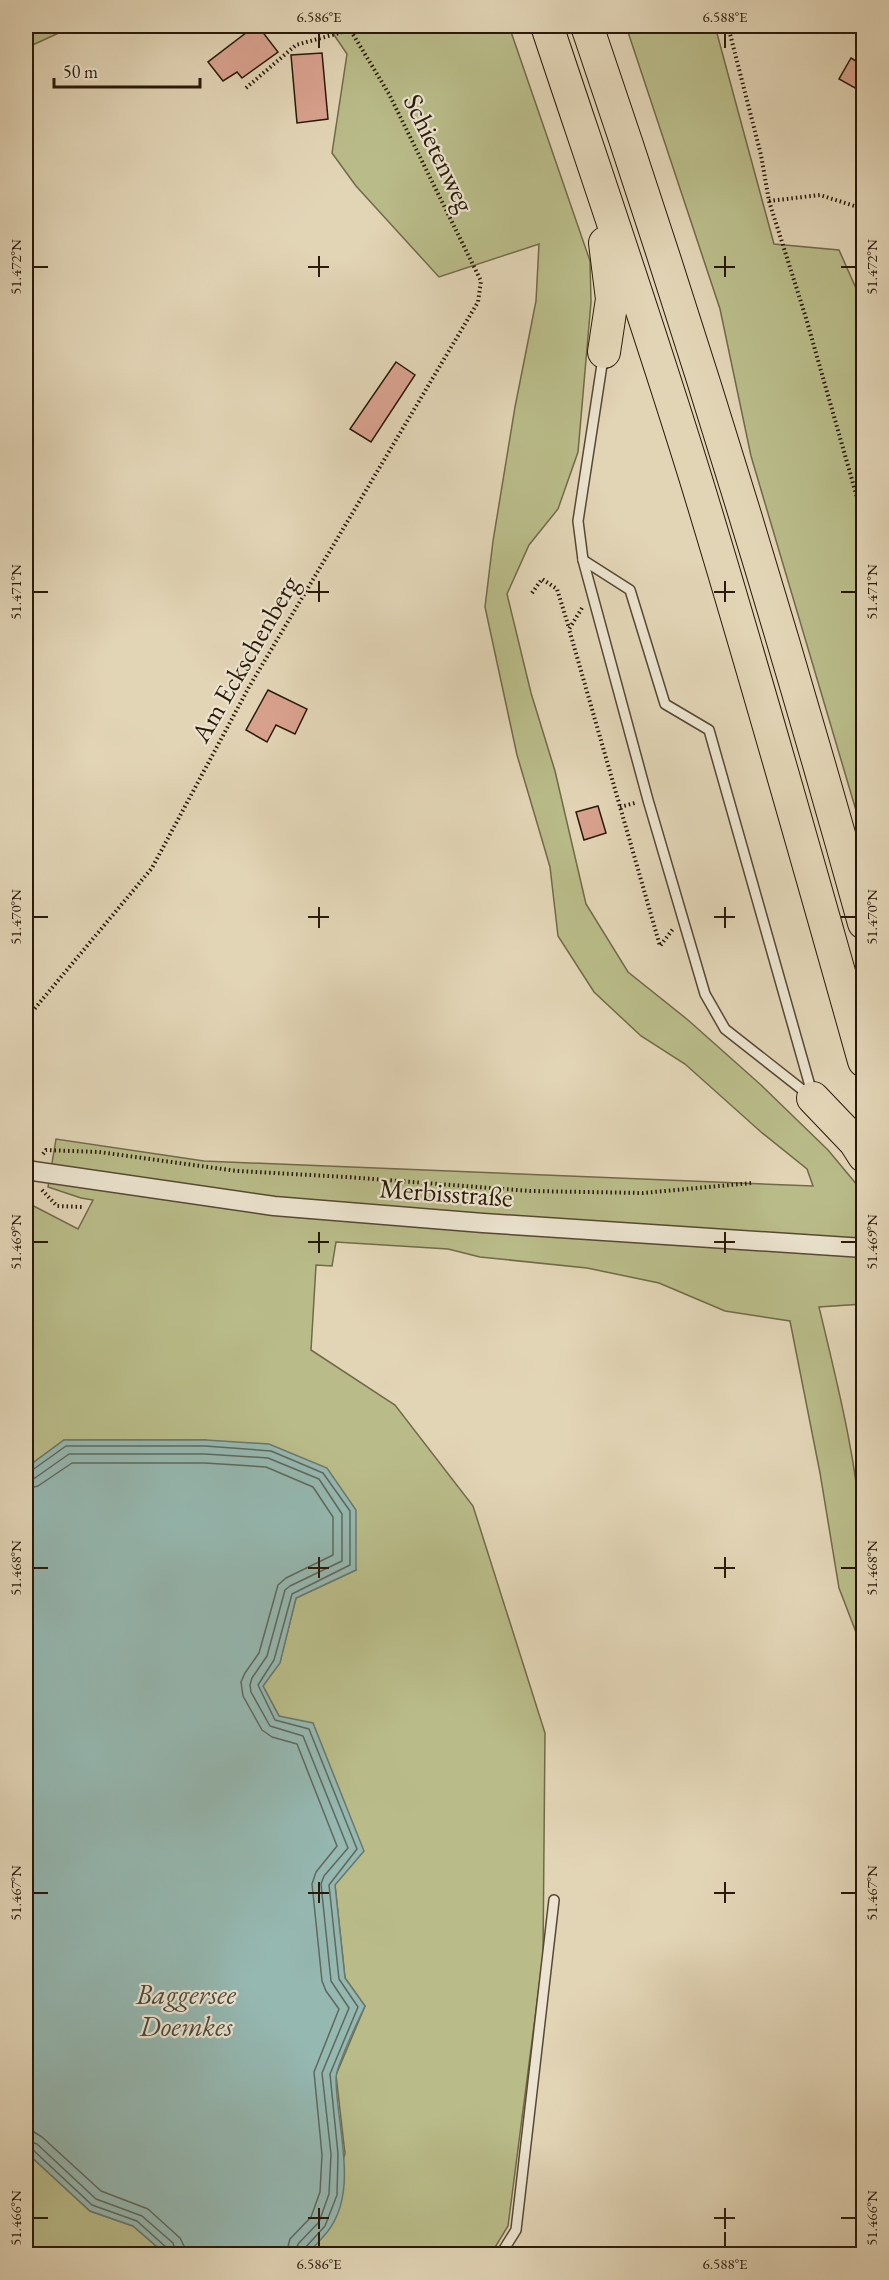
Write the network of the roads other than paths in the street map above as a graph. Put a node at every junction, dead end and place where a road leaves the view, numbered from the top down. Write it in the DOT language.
graph roads {
  1 [pos="547,26"];
  2 [pos="587,26"];
  3 [pos="592,159"];
  4 [pos="604,352"];
  5 [pos="583,560"];
  6 [pos="864,923"];
  7 [pos="864,1061"];
  8 [pos="813,1098"];
  9 [pos="864,1156"];
  10 [pos="27,1171"];
  11 [pos="863,1248"];
  12 [pos="554,1900"];
  13 [pos="501,2254"];
  1 -- 3 [label="highway"];
  2 -- 6 [label="highway"];
  3 -- 4 [label="highway"];
  3 -- 7 [label="highway"];
  4 -- 5 [label="lane"];
  5 -- 8 [label="lane"];
  5 -- 8 [label="lane"];
  8 -- 9 [label="highway"];
  10 -- 11 [label="street, Merbisstraße"];
  12 -- 13 [label="lane"];
}
